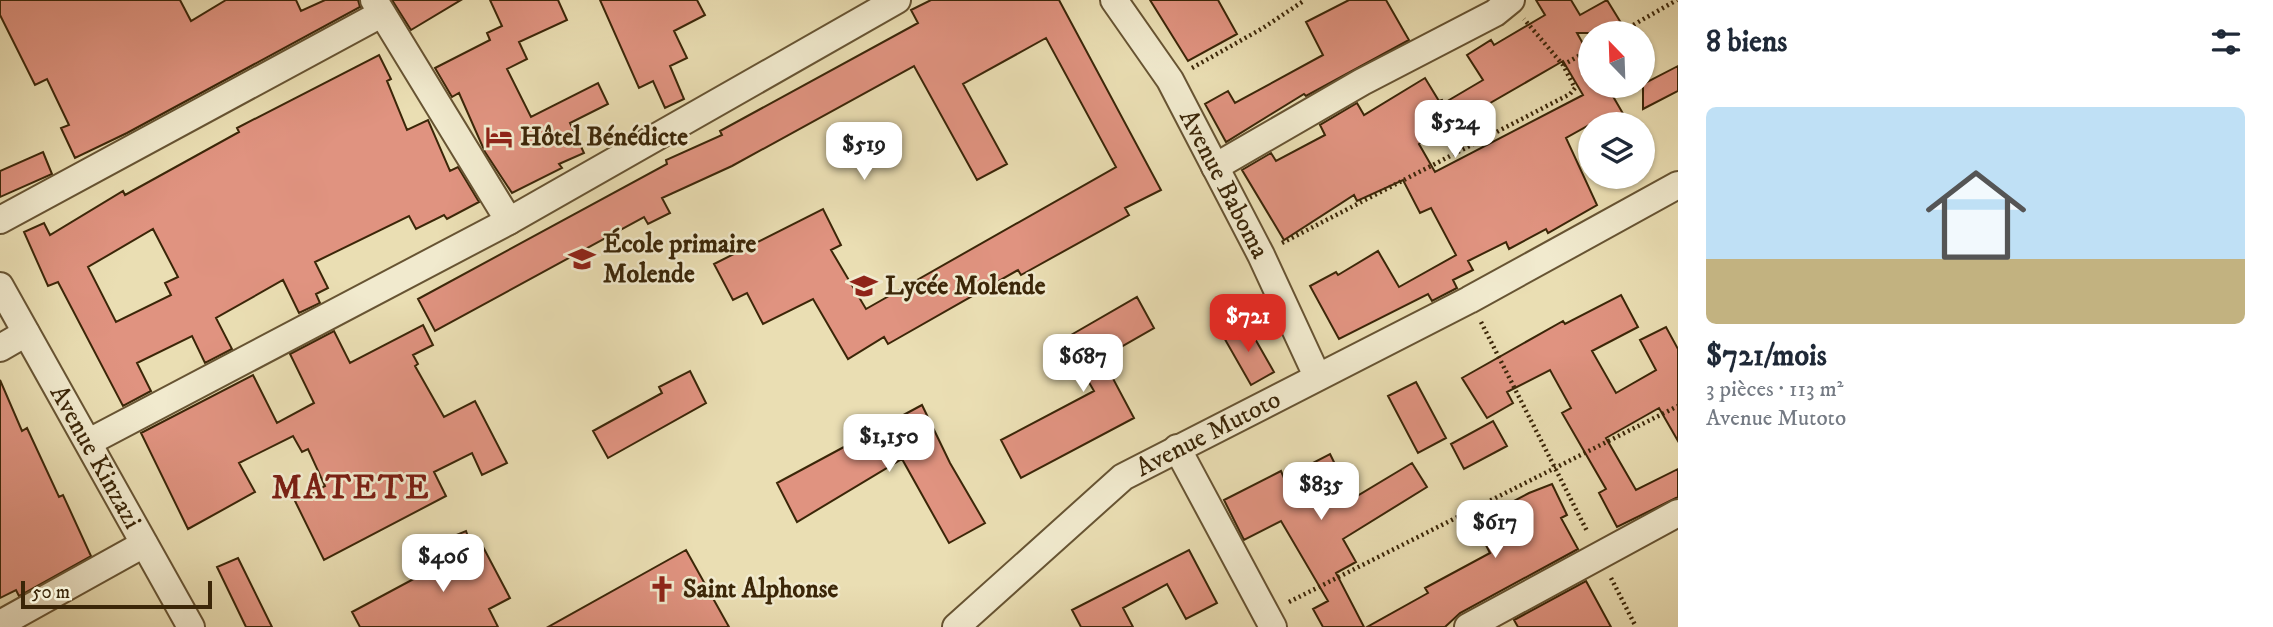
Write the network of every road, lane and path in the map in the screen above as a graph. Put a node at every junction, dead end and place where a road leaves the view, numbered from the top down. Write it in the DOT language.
graph roads {
  1 [pos="897,0"];
  2 [pos="1114,0"];
  3 [pos="1305,0"];
  4 [pos="1677,0"];
  5 [pos="1511,1"];
  6 [pos="377,7"];
  7 [pos="1640,21"];
  8 [pos="1578,56"];
  9 [pos="1563,65"];
  10 [pos="1170,80"];
  11 [pos="1215,167"];
  12 [pos="1678,185"];
  13 [pos="0,220"];
  14 [pos="509,221"];
  15 [pos="1261,254"];
  16 [pos="0,286"];
  17 [pos="1469,300"];
  18 [pos="26,333"];
  19 [pos="0,348"];
  20 [pos="1317,376"];
  21 [pos="1678,406"];
  22 [pos="89,442"];
  23 [pos="1177,448"];
  24 [pos="1554,468"];
  25 [pos="1678,513"];
  26 [pos="144,544"];
  27 [pos="1599,554"];
  28 [pos="1270,620"];
  29 [pos="0,624"];
  30 [pos="191,627"];
  31 [pos="956,627"];
  32 [pos="1468,627"];
  33 [pos="1636,627"];
  1 -- 14 [label="street"];
  2 -- 10 [label="street, Avenue Baboma"];
  3 -- 10 [label="path"];
  4 -- 7 [label="path"];
  5 -- 9 [label="path"];
  5 -- 11 [label="street"];
  6 -- 13 [label="street"];
  6 -- 14 [label="street"];
  8 -- 9 [label="path"];
  9 -- 15 [label="path"];
  10 -- 11 [label="street, Avenue Baboma"];
  11 -- 15 [label="street, Avenue Baboma"];
  12 -- 17 [label="street, Avenue Mutoto"];
  14 -- 22 [label="street"];
  15 -- 20 [label="street, Avenue Baboma"];
  16 -- 18 [label="street, Avenue Kinzazi"];
  17 -- 20 [label="street, Avenue Mutoto"];
  17 -- 24 [label="path"];
  18 -- 19 [label="street"];
  18 -- 22 [label="street, Avenue Kinzazi"];
  20 -- 23 [label="street, Avenue Mutoto"];
  21 -- 24 [label="path"];
  22 -- 26 [label="street, Avenue Kinzazi"];
  23 -- 28 [label="street"];
  23 -- 31 [label="street, Avenue Mutoto"];
  24 -- 27 [label="path"];
  24 -- 28 [label="path"];
  25 -- 27 [label="street"];
  26 -- 29 [label="street"];
  26 -- 30 [label="street, Avenue Kinzazi"];
  27 -- 32 [label="street"];
  27 -- 33 [label="path"];
}
